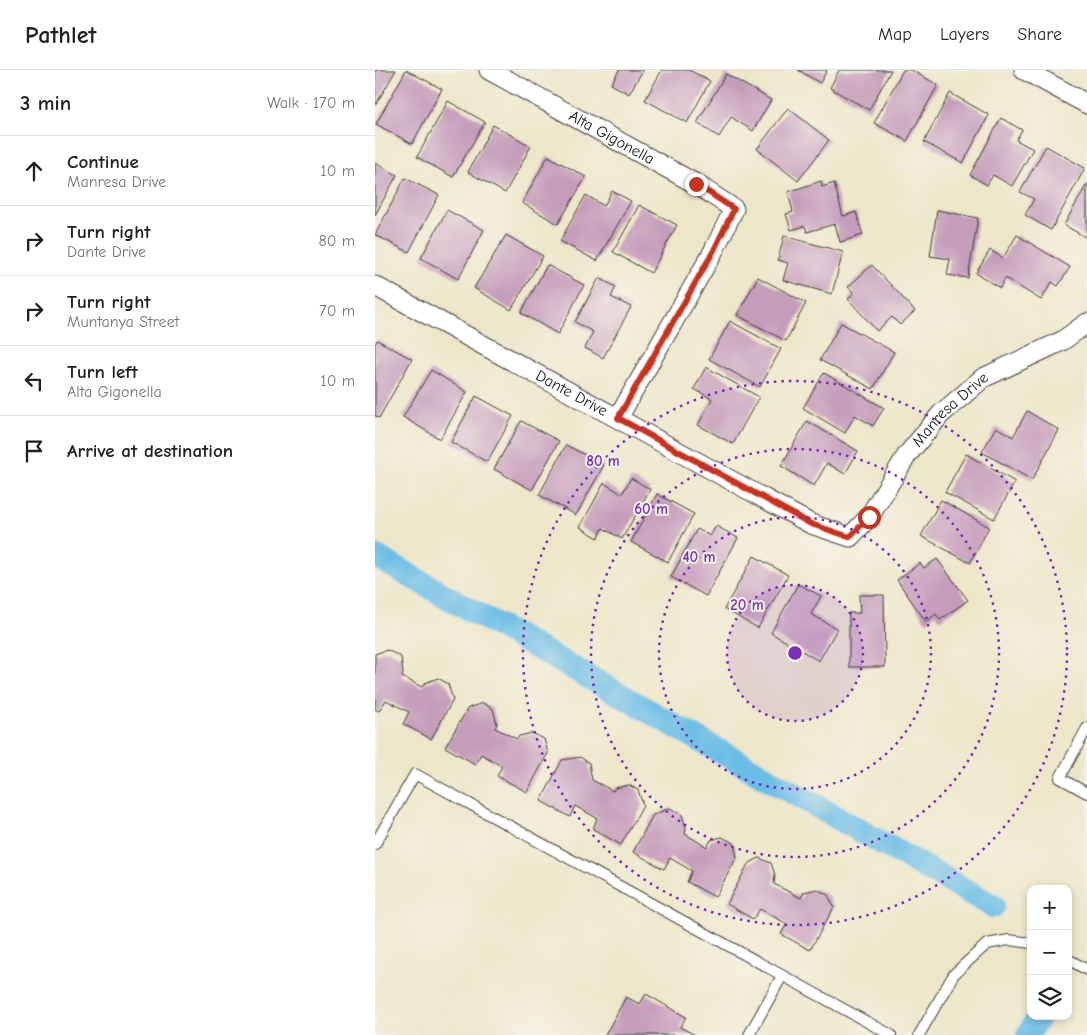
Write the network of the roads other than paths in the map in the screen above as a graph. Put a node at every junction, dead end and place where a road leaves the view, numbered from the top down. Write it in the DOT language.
graph roads {
  1 [pos="489,70"];
  2 [pos="1024,70"];
  3 [pos="1087,104"];
  4 [pos="375,286"];
  5 [pos="1087,323"];
  6 [pos="618,418"];
  7 [pos="850,537"];
  8 [pos="1087,728"];
  9 [pos="1087,792"];
  10 [pos="375,844"];
  11 [pos="1027,942"];
  12 [pos="1072,961"];
  13 [pos="1087,970"];
  14 [pos="782,976"];
  15 [pos="749,1035"];
  16 [pos="891,1035"];
  17 [pos="919,1035"];
  1 -- 6 [label="street, Alta Gigonella"];
  2 -- 3 [label="street"];
  4 -- 6 [label="street, Dante Drive"];
  5 -- 7 [label="street, Manresa Drive"];
  6 -- 7 [label="street, Dante Drive"];
  8 -- 9 [label="lane"];
  10 -- 14 [label="lane"];
  11 -- 17 [label="lane"];
  12 -- 13 [label="lane"];
  14 -- 15 [label="lane"];
  14 -- 16 [label="lane"];
}
